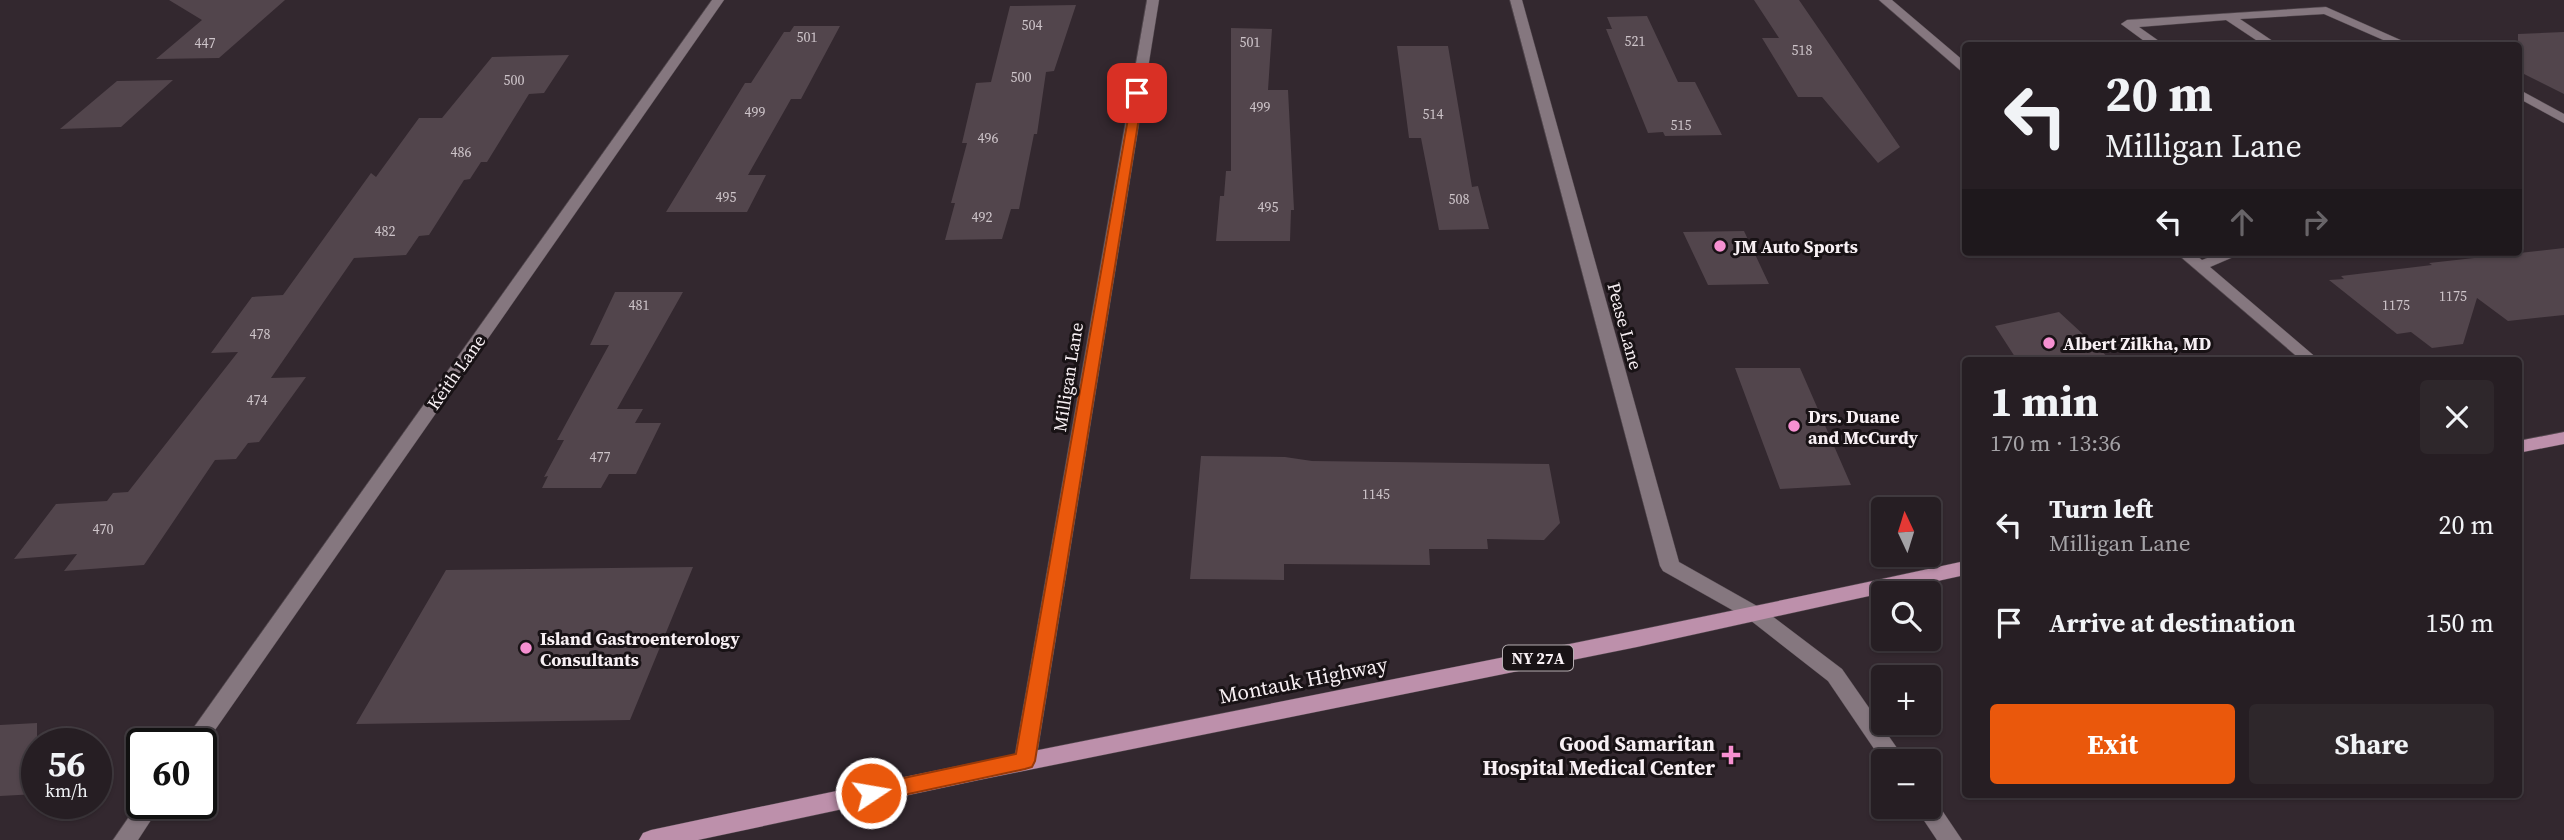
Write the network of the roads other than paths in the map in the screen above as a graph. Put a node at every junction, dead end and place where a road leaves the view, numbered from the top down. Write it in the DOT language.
graph roads {
  1 [pos="718,0"];
  2 [pos="1153,0"];
  3 [pos="1516,0"];
  4 [pos="1885,0"];
  5 [pos="2228,16"];
  6 [pos="2154,42"];
  7 [pos="2268,42"];
  8 [pos="2398,42"];
  9 [pos="1962,65"];
  10 [pos="2522,95"];
  11 [pos="2564,119"];
  12 [pos="2188,256"];
  13 [pos="2226,256"];
  14 [pos="2199,266"];
  15 [pos="2307,357"];
  16 [pos="2564,438"];
  17 [pos="2522,446"];
  18 [pos="1962,569"];
  19 [pos="1757,615"];
  20 [pos="204,728"];
  21 [pos="1887,749"];
  22 [pos="1025,761"];
  23 [pos="140,819"];
  24 [pos="1935,819"];
  25 [pos="125,840"];
  26 [pos="651,840"];
  27 [pos="1950,840"];
  1 -- 20 [label="street, Keith Lane"];
  2 -- 22 [label="street, Milligan Lane"];
  3 -- 19 [label="street, Pease Lane"];
  4 -- 9 [label="street"];
  5 -- 6 [label="street"];
  5 -- 7 [label="street"];
  5 -- 8 [label="street"];
  10 -- 11 [label="street"];
  12 -- 14 [label="street"];
  13 -- 14 [label="street"];
  14 -- 15 [label="street"];
  16 -- 17 [label="main road"];
  18 -- 19 [label="main road, Montauk Highway / NY 27A"];
  19 -- 21 [label="street, Pease Lane"];
  19 -- 22 [label="main road, Montauk Highway / NY 27A"];
  22 -- 26 [label="main road, Montauk Highway / NY 27A"];
  23 -- 25 [label="street"];
  24 -- 27 [label="street"];
}
